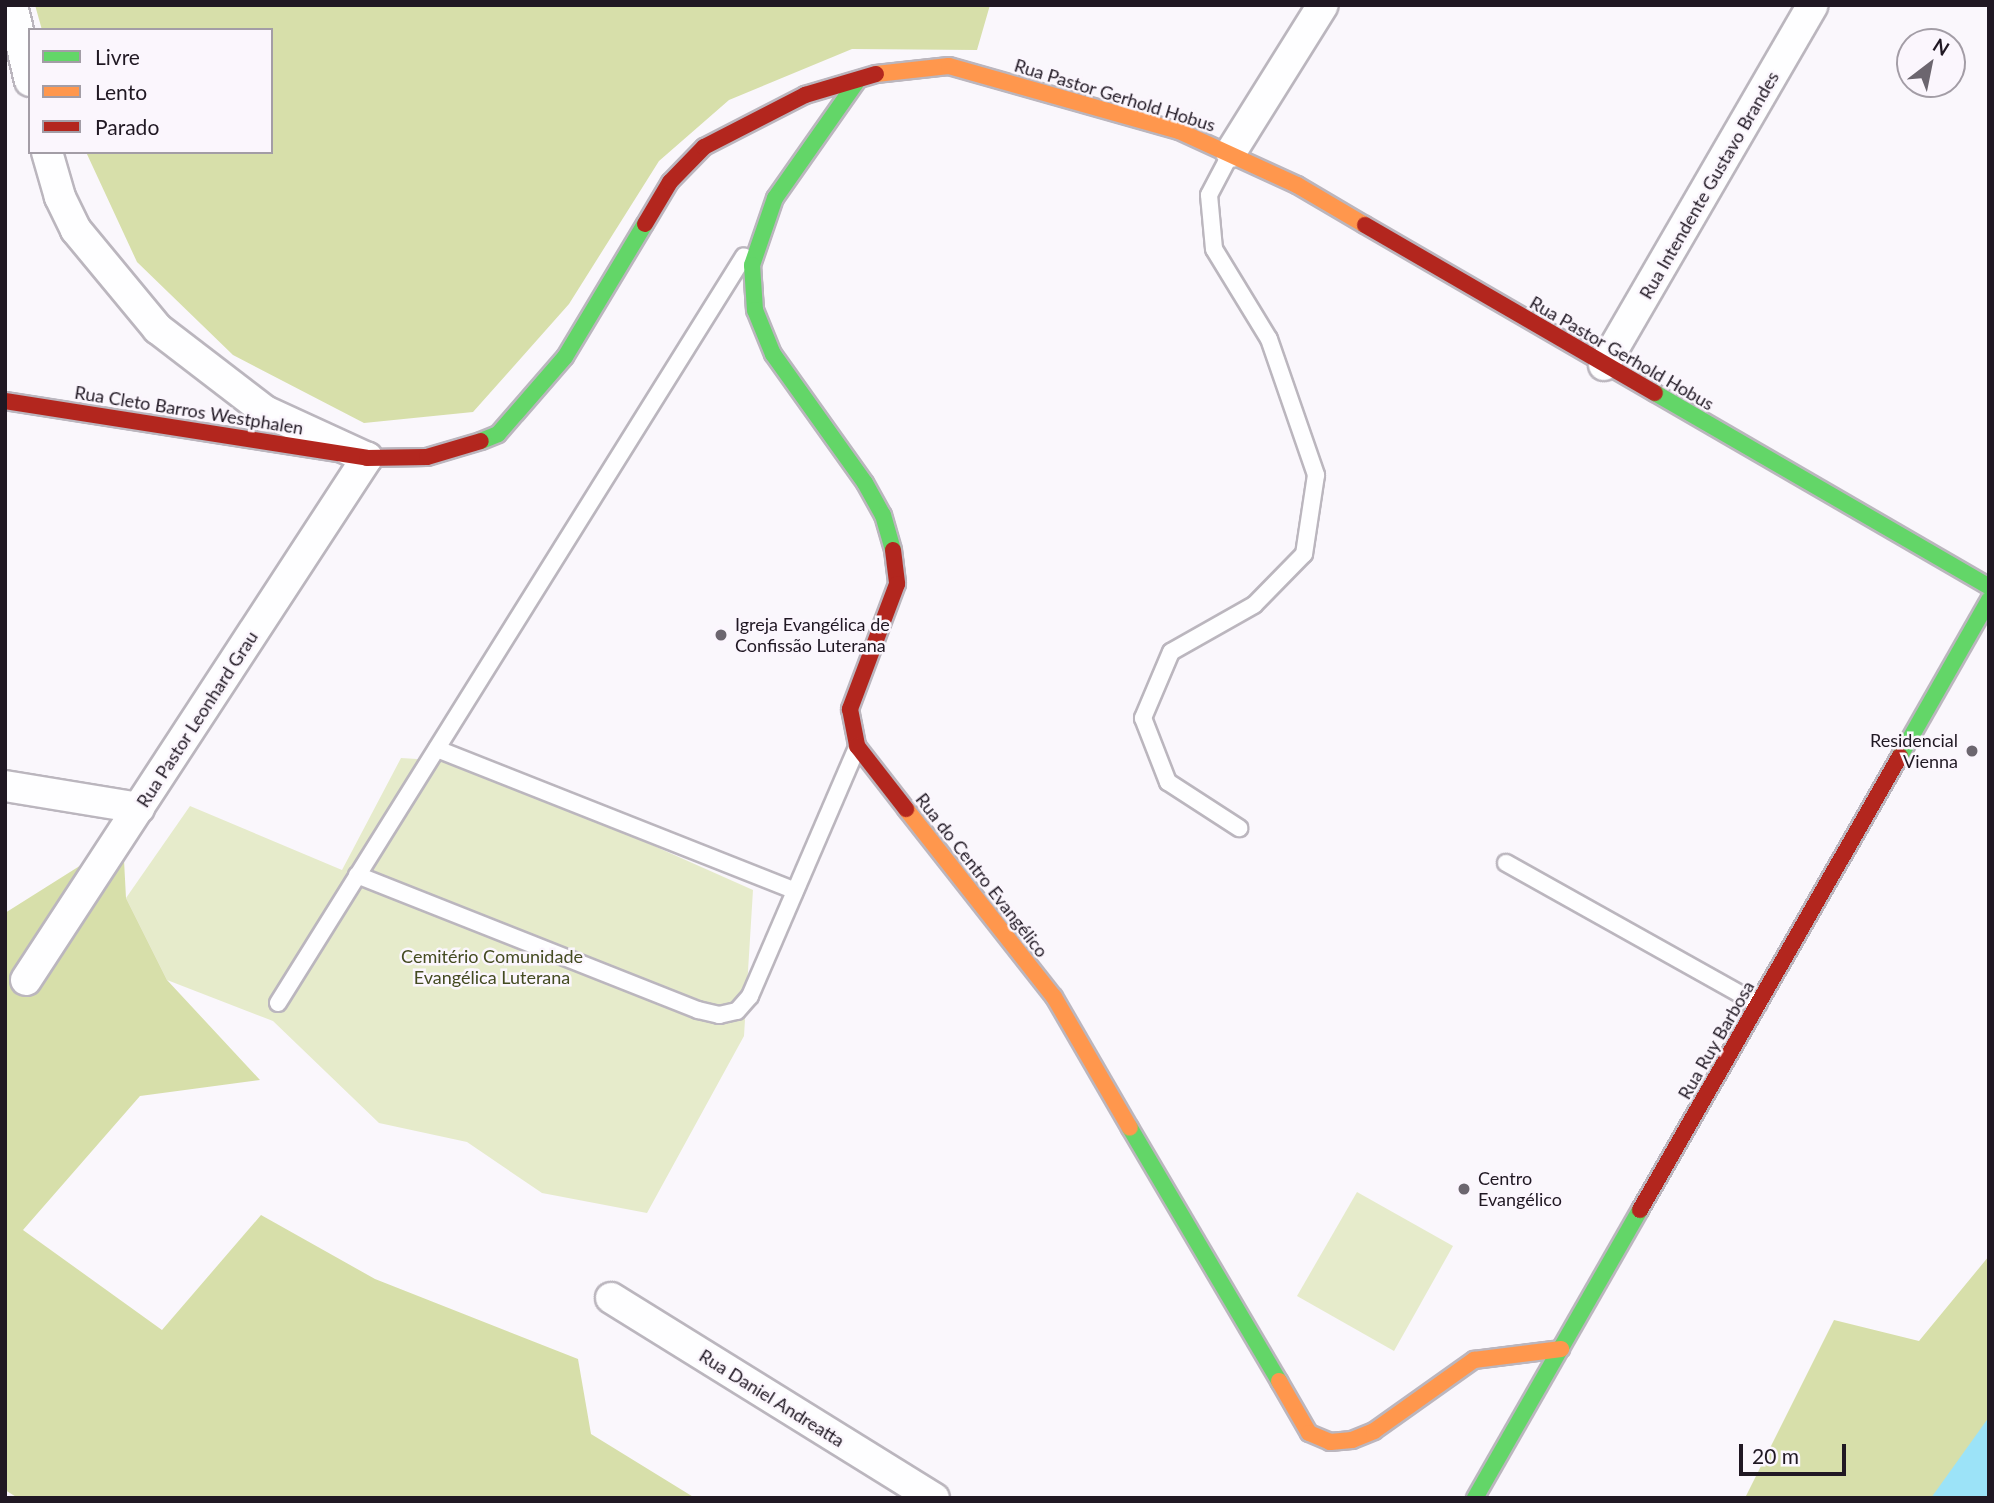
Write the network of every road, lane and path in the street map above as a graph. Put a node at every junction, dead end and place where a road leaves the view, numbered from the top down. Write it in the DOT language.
graph roads {
  1 [pos="12,5"];
  2 [pos="1323,5"];
  3 [pos="1814,5"];
  4 [pos="28,72"];
  5 [pos="858,80"];
  6 [pos="1231,152"];
  7 [pos="48,154"];
  8 [pos="760,231"];
  9 [pos="1604,365"];
  10 [pos="5,401"];
  11 [pos="368,458"];
  12 [pos="1989,587"];
  13 [pos="1989,600"];
  14 [pos="857,747"];
  15 [pos="436,749"];
  16 [pos="5,786"];
  17 [pos="139,808"];
  18 [pos="1239,828"];
  19 [pos="1506,863"];
  20 [pos="357,875"];
  21 [pos="795,891"];
  22 [pos="26,980"];
  23 [pos="278,1003"];
  24 [pos="1758,1004"];
  25 [pos="611,1298"];
  26 [pos="1561,1349"];
  27 [pos="1505,1447"];
  28 [pos="934,1498"];
  29 [pos="1454,1498"];
  30 [pos="1475,1498"];
  1 -- 4 [label="street"];
  2 -- 6 [label="street"];
  3 -- 9 [label="street, Rua Intendente Gustavo Brandes"];
  5 -- 6 [label="street, Rua Pastor Gerhold Hobus"];
  5 -- 8 [label="street, Rua do Centro Evangélico"];
  5 -- 11 [label="street, Rua Pastor Gerhold Hobus"];
  6 -- 9 [label="street, Rua Pastor Gerhold Hobus"];
  6 -- 18 [label="lane"];
  7 -- 11 [label="street"];
  8 -- 14 [label="street, Rua do Centro Evangélico"];
  8 -- 15 [label="lane"];
  9 -- 12 [label="street, Rua Pastor Gerhold Hobus"];
  10 -- 11 [label="street, Rua Cleto Barros Westphalen"];
  11 -- 17 [label="street, Rua Pastor Leonhard Grau"];
  13 -- 24 [label="street, Rua Ruy Barbosa"];
  14 -- 21 [label="lane"];
  14 -- 26 [label="street, Rua do Centro Evangélico"];
  15 -- 20 [label="lane"];
  15 -- 21 [label="lane"];
  16 -- 17 [label="street"];
  17 -- 22 [label="street, Rua Pastor Leonhard Grau"];
  19 -- 24 [label="lane"];
  20 -- 21 [label="lane"];
  20 -- 23 [label="lane"];
  24 -- 26 [label="street, Rua Ruy Barbosa"];
  25 -- 28 [label="street, Rua Daniel Andreatta"];
  26 -- 27 [label="street, Rua Ruy Barbosa"];
  27 -- 29 [label="street"];
  27 -- 30 [label="street, Rua Ruy Barbosa"];
}
